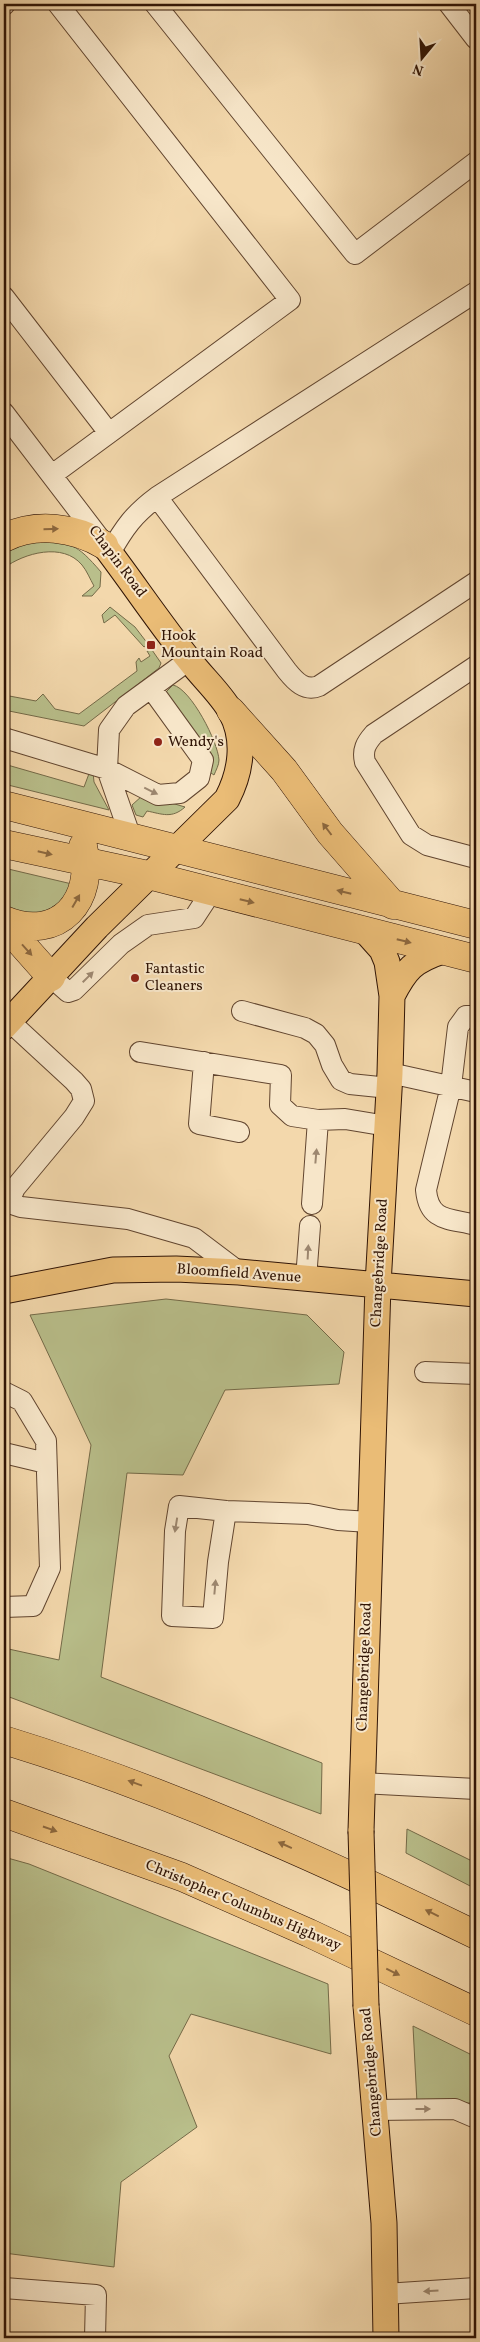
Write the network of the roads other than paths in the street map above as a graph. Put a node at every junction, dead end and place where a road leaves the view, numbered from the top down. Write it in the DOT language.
graph roads {
  1 [pos="58,4"];
  2 [pos="155,4"];
  3 [pos="448,4"];
  4 [pos="476,39"];
  5 [pos="476,162"];
  6 [pos="476,292"];
  7 [pos="4,298"];
  8 [pos="4,412"];
  9 [pos="109,433"];
  10 [pos="52,475"];
  11 [pos="157,497"];
  12 [pos="4,538"];
  13 [pos="107,549"];
  14 [pos="476,582"];
  15 [pos="189,660"];
  16 [pos="476,666"];
  17 [pos="152,688"];
  18 [pos="231,711"];
  19 [pos="4,738"];
  20 [pos="107,769"];
  21 [pos="9,804"];
  22 [pos="77,824"];
  23 [pos="131,838"];
  24 [pos="4,844"];
  25 [pos="176,849"];
  26 [pos="476,858"];
  27 [pos="87,863"];
  28 [pos="148,876"];
  29 [pos="211,892"];
  30 [pos="393,905"];
  31 [pos="4,920"];
  32 [pos="474,923"];
  33 [pos="4,924"];
  34 [pos="365,932"];
  35 [pos="443,951"];
  36 [pos="476,959"];
  37 [pos="51,976"];
  38 [pos="392,996"];
  39 [pos="242,1011"];
  40 [pos="476,1016"];
  41 [pos="6,1024"];
  42 [pos="140,1052"];
  43 [pos="204,1062"];
  44 [pos="390,1081"];
  45 [pos="451,1086"];
  46 [pos="476,1092"];
  47 [pos="318,1120"];
  48 [pos="387,1126"];
  49 [pos="239,1132"];
  50 [pos="312,1204"];
  51 [pos="310,1226"];
  52 [pos="476,1226"];
  53 [pos="239,1272"];
  54 [pos="306,1279"];
  55 [pos="378,1285"];
  56 [pos="4,1291"];
  57 [pos="476,1294"];
  58 [pos="425,1372"];
  59 [pos="476,1374"];
  60 [pos="4,1392"];
  61 [pos="4,1453"];
  62 [pos="46,1463"];
  63 [pos="226,1511"];
  64 [pos="370,1522"];
  65 [pos="4,1607"];
  66 [pos="4,1740"];
  67 [pos="361,1783"];
  68 [pos="476,1789"];
  69 [pos="4,1813"];
  70 [pos="476,1935"];
  71 [pos="476,2012"];
  72 [pos="374,2110"];
  73 [pos="476,2118"];
  74 [pos="4,2288"];
  75 [pos="476,2288"];
  76 [pos="385,2294"];
  77 [pos="95,2338"];
  78 [pos="386,2338"];
  1 -- 9 [label="street"];
  2 -- 5 [label="street"];
  3 -- 4 [label="street"];
  6 -- 11 [label="street"];
  7 -- 9 [label="street"];
  8 -- 10 [label="street, Chapin Road"];
  9 -- 10 [label="street"];
  10 -- 13 [label="street, Chapin Road"];
  11 -- 13 [label="street"];
  11 -- 14 [label="street"];
  12 -- 13 [label="highway, one-way"];
  13 -- 15 [label="main road, Chapin Road"];
  15 -- 17 [label="street"];
  15 -- 18 [label="main road, Chapin Road"];
  16 -- 26 [label="street"];
  17 -- 20 [label="street"];
  20 -- 17 [label="street, one-way"];
  18 -- 25 [label="main road"];
  30 -- 18 [label="highway, one-way"];
  19 -- 20 [label="street"];
  20 -- 23 [label="street"];
  21 -- 22 [label="highway"];
  22 -- 23 [label="highway"];
  22 -- 27 [label="highway"];
  23 -- 25 [label="highway"];
  24 -- 27 [label="highway, one-way"];
  25 -- 28 [label="main road"];
  30 -- 25 [label="highway, one-way"];
  27 -- 28 [label="highway"];
  31 -- 27 [label="highway, one-way"];
  28 -- 29 [label="highway"];
  28 -- 37 [label="main road"];
  29 -- 34 [label="highway, one-way"];
  37 -- 29 [label="street, one-way"];
  30 -- 32 [label="highway"];
  33 -- 37 [label="highway, one-way"];
  34 -- 35 [label="highway, one-way"];
  34 -- 38 [label="main road, Changebridge Road"];
  35 -- 36 [label="highway"];
  35 -- 38 [label="main road, Changebridge Road"];
  37 -- 41 [label="main road"];
  38 -- 44 [label="main road, Changebridge Road"];
  39 -- 44 [label="street"];
  40 -- 45 [label="street"];
  41 -- 53 [label="street"];
  42 -- 43 [label="street"];
  43 -- 47 [label="street"];
  43 -- 49 [label="street"];
  44 -- 45 [label="street"];
  44 -- 48 [label="main road, Changebridge Road"];
  45 -- 46 [label="street"];
  45 -- 52 [label="street"];
  47 -- 48 [label="street"];
  50 -- 47 [label="street, one-way"];
  48 -- 55 [label="main road, Changebridge Road"];
  54 -- 51 [label="street, one-way"];
  53 -- 54 [label="main road, Bloomfield Avenue"];
  53 -- 56 [label="main road, Bloomfield Avenue"];
  54 -- 55 [label="main road, Bloomfield Avenue"];
  55 -- 57 [label="main road, Bloomfield Avenue"];
  55 -- 64 [label="main road, Changebridge Road"];
  58 -- 59 [label="street"];
  60 -- 62 [label="street"];
  61 -- 62 [label="street"];
  62 -- 65 [label="street"];
  63 -- 63 [label="street, one-way"];
  63 -- 64 [label="street"];
  64 -- 67 [label="main road, Changebridge Road"];
  70 -- 66 [label="highway, one-way"];
  67 -- 68 [label="street"];
  67 -- 72 [label="main road, Changebridge Road, bridge"];
  69 -- 71 [label="highway, Christopher Columbus Highway, one-way"];
  72 -- 73 [label="street, one-way"];
  72 -- 76 [label="main road, Changebridge Road"];
  74 -- 77 [label="street"];
  75 -- 76 [label="street, one-way"];
  76 -- 78 [label="main road, Changebridge Road"];
}
